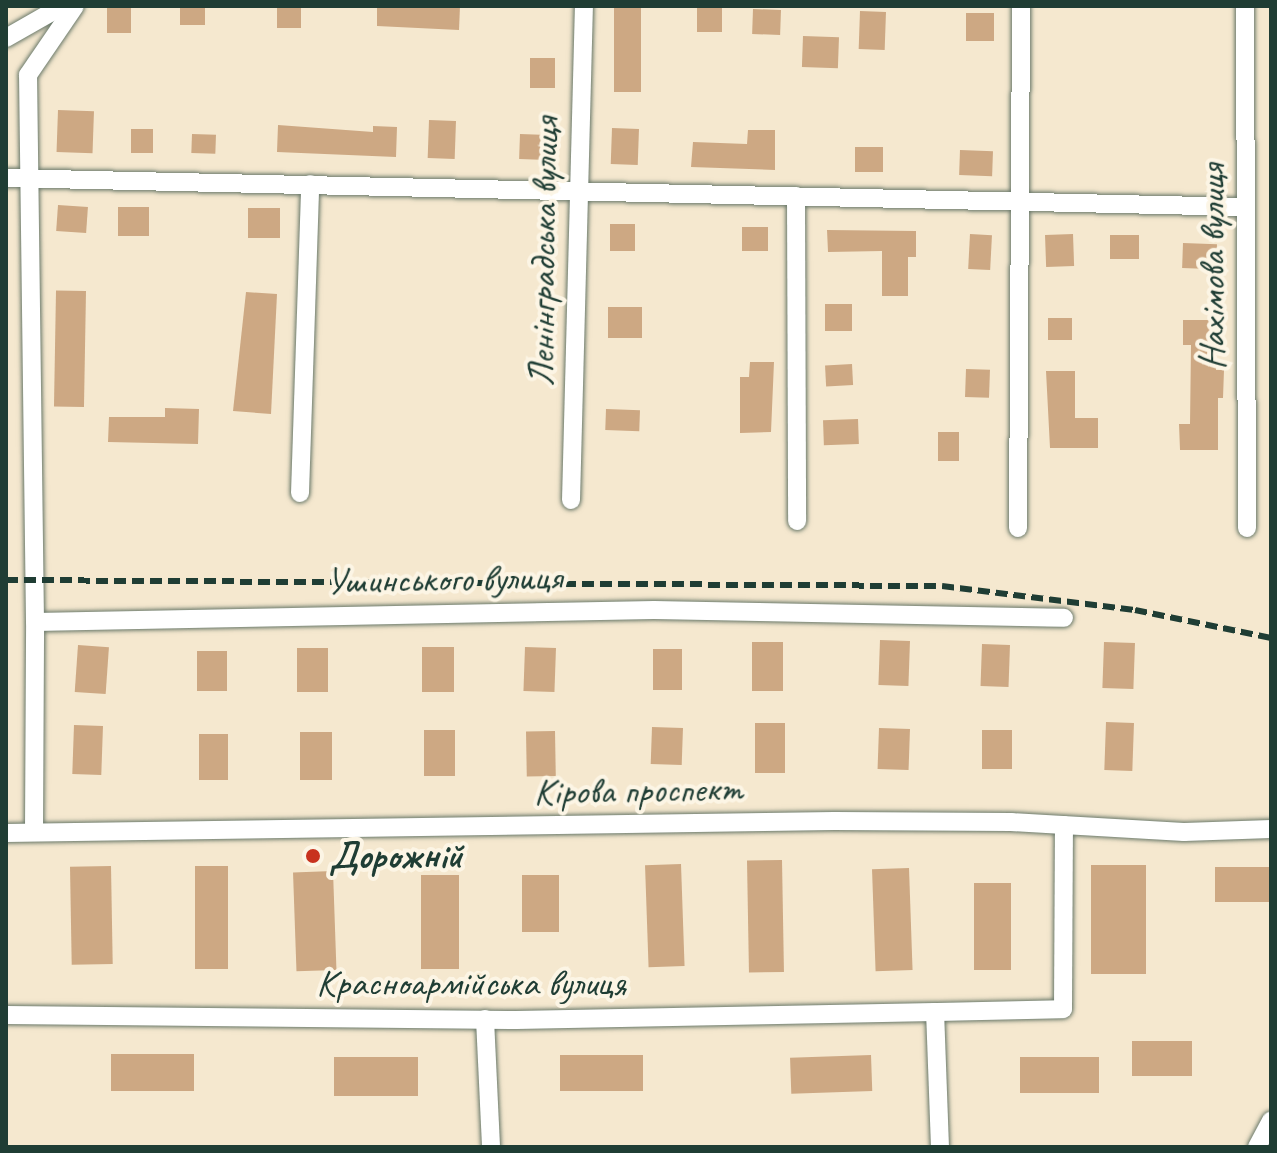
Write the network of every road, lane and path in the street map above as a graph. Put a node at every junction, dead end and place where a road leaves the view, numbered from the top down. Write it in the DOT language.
graph roads {
  1 [pos="62,6"];
  2 [pos="75,6"];
  3 [pos="584,6"];
  4 [pos="1021,6"];
  5 [pos="1245,6"];
  6 [pos="6,38"];
  7 [pos="27,177"];
  8 [pos="6,178"];
  9 [pos="310,184"];
  10 [pos="579,191"];
  11 [pos="796,196"];
  12 [pos="1021,202"];
  13 [pos="1246,207"];
  14 [pos="300,493"];
  15 [pos="571,500"];
  16 [pos="797,521"];
  17 [pos="1018,528"];
  18 [pos="1247,528"];
  19 [pos="1064,618"];
  20 [pos="35,622"];
  21 [pos="1064,825"];
  22 [pos="1271,829"];
  23 [pos="34,832"];
  24 [pos="6,833"];
  25 [pos="935,1012"];
  26 [pos="6,1015"];
  27 [pos="485,1019"];
  28 [pos="1271,1121"];
  29 [pos="491,1147"];
  30 [pos="940,1147"];
  31 [pos="1257,1147"];
  1 -- 6 [label="street"];
  2 -- 7 [label="street"];
  3 -- 10 [label="street, Ленінградська вулиця"];
  4 -- 12 [label="street"];
  5 -- 13 [label="street, Нахімова вулиця"];
  7 -- 8 [label="street"];
  7 -- 9 [label="street"];
  7 -- 20 [label="street"];
  9 -- 10 [label="street"];
  9 -- 14 [label="street"];
  10 -- 11 [label="street"];
  10 -- 15 [label="street, Ленінградська вулиця"];
  11 -- 12 [label="street"];
  11 -- 16 [label="street"];
  12 -- 13 [label="street"];
  12 -- 17 [label="street"];
  13 -- 18 [label="street, Нахімова вулиця"];
  19 -- 20 [label="street, Ушинського вулиця"];
  20 -- 23 [label="street"];
  21 -- 22 [label="street, Кірова проспект"];
  21 -- 23 [label="street, Кірова проспект"];
  21 -- 25 [label="street, Красноармійська вулиця"];
  23 -- 24 [label="street, Кірова проспект"];
  25 -- 27 [label="street, Красноармійська вулиця"];
  25 -- 30 [label="street"];
  26 -- 27 [label="street, Красноармійська вулиця"];
  27 -- 29 [label="street"];
  28 -- 31 [label="street"];
}
